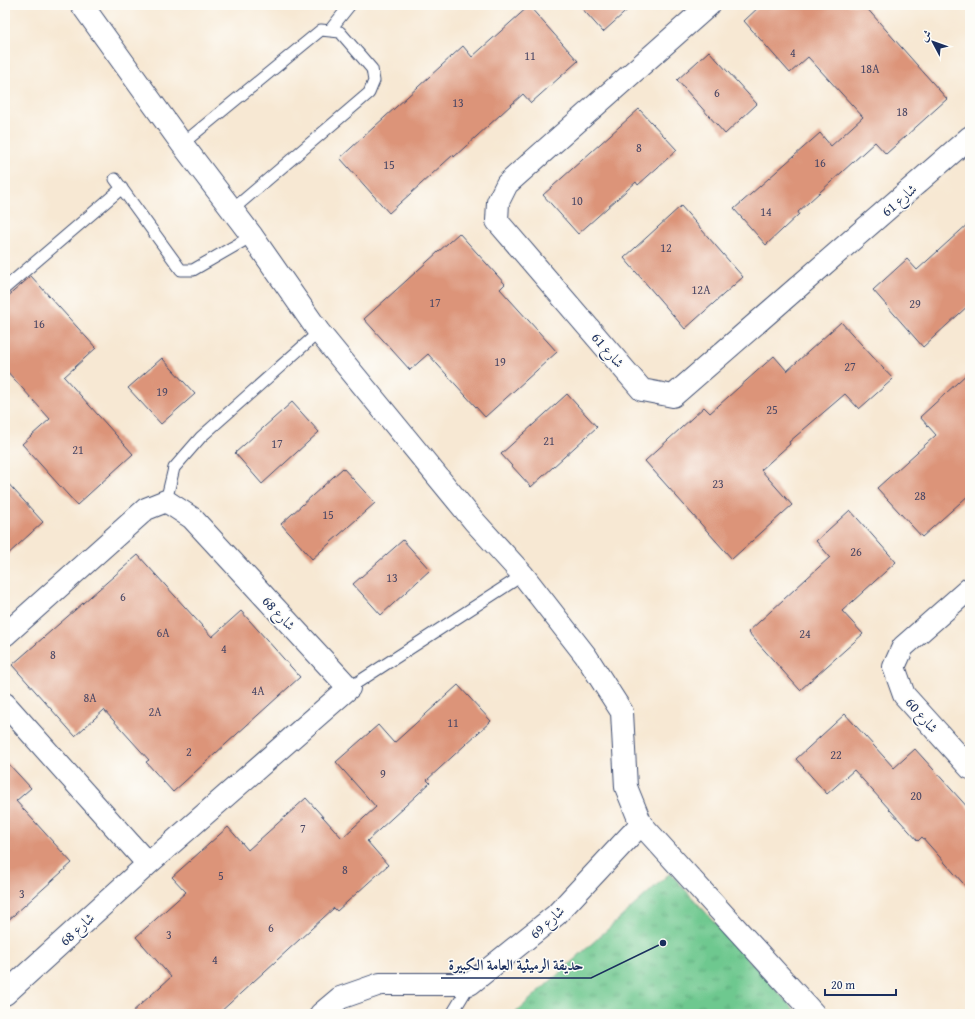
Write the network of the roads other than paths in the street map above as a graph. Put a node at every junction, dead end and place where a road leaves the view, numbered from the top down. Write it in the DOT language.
graph roads {
  1 [pos="82,5"];
  2 [pos="350,5"];
  3 [pos="709,5"];
  4 [pos="330,30"];
  5 [pos="970,138"];
  6 [pos="182,144"];
  7 [pos="232,210"];
  8 [pos="252,236"];
  9 [pos="5,288"];
  10 [pos="319,332"];
  11 [pos="166,501"];
  12 [pos="523,575"];
  13 [pos="970,588"];
  14 [pos="5,635"];
  15 [pos="349,688"];
  16 [pos="5,704"];
  17 [pos="970,768"];
  18 [pos="641,824"];
  19 [pos="148,864"];
  20 [pos="470,984"];
  21 [pos="5,994"];
  22 [pos="321,1014"];
  23 [pos="452,1014"];
  24 [pos="814,1014"];
  1 -- 6 [label="street"];
  2 -- 4 [label="lane"];
  3 -- 5 [label="street, شارع 61"];
  4 -- 6 [label="lane"];
  4 -- 7 [label="lane"];
  6 -- 7 [label="street"];
  7 -- 8 [label="street"];
  8 -- 9 [label="lane"];
  8 -- 10 [label="street"];
  10 -- 11 [label="lane"];
  10 -- 12 [label="street"];
  11 -- 14 [label="street"];
  11 -- 15 [label="street, شارع 68"];
  12 -- 15 [label="lane"];
  12 -- 18 [label="street"];
  13 -- 17 [label="street, شارع 60"];
  15 -- 19 [label="street, شارع 68"];
  16 -- 19 [label="street"];
  18 -- 20 [label="street, شارع 69"];
  18 -- 24 [label="street"];
  19 -- 21 [label="street, شارع 68"];
  20 -- 22 [label="street"];
  20 -- 23 [label="lane"];
}
